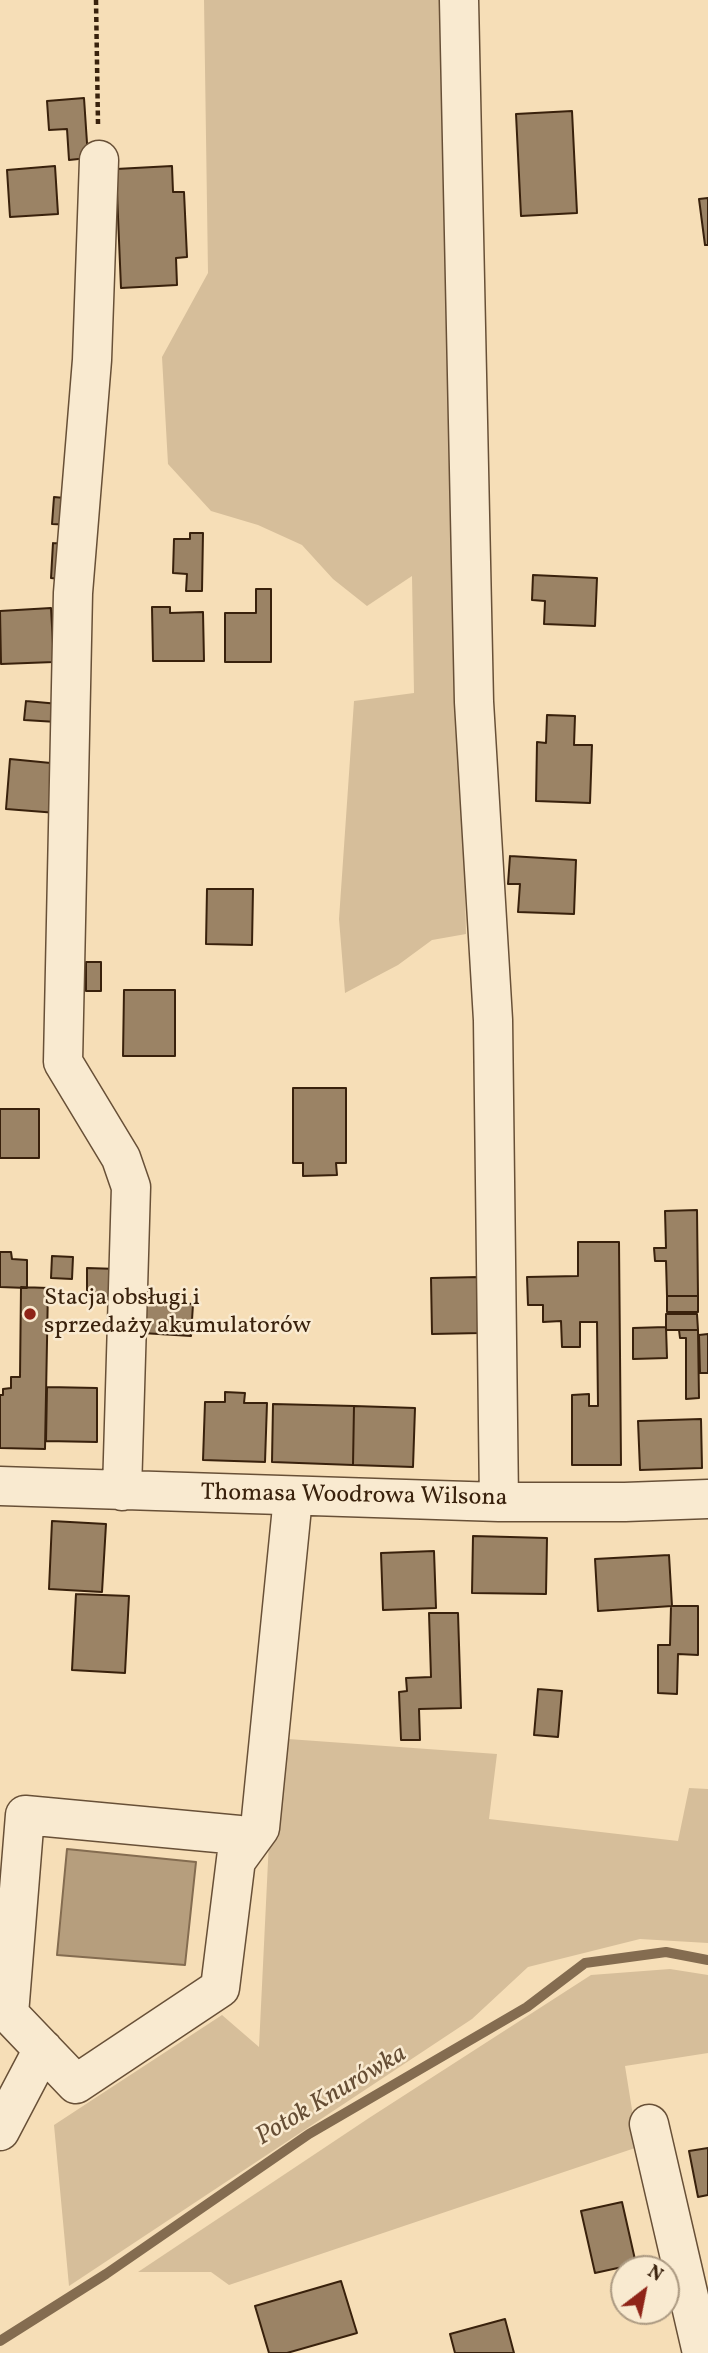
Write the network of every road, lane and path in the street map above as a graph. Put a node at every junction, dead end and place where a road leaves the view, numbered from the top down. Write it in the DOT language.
graph roads {
  1 [pos="96,0"];
  2 [pos="459,0"];
  3 [pos="99,160"];
  4 [pos="0,1486"];
  5 [pos="122,1491"];
  6 [pos="293,1497"];
  7 [pos="708,1499"];
  8 [pos="499,1502"];
  9 [pos="236,1861"];
  10 [pos="43,2049"];
  11 [pos="649,2124"];
  12 [pos="0,2131"];
  13 [pos="702,2353"];
  1 -- 3 [label="path"];
  2 -- 8 [label="street"];
  3 -- 5 [label="street"];
  4 -- 5 [label="street, Thomasa Woodrowa Wilsona"];
  5 -- 6 [label="street, Thomasa Woodrowa Wilsona"];
  6 -- 8 [label="street, Thomasa Woodrowa Wilsona"];
  6 -- 9 [label="street"];
  7 -- 8 [label="street, Thomasa Woodrowa Wilsona"];
  9 -- 10 [label="street"];
  9 -- 10 [label="street"];
  10 -- 12 [label="street"];
  11 -- 13 [label="street"];
}
